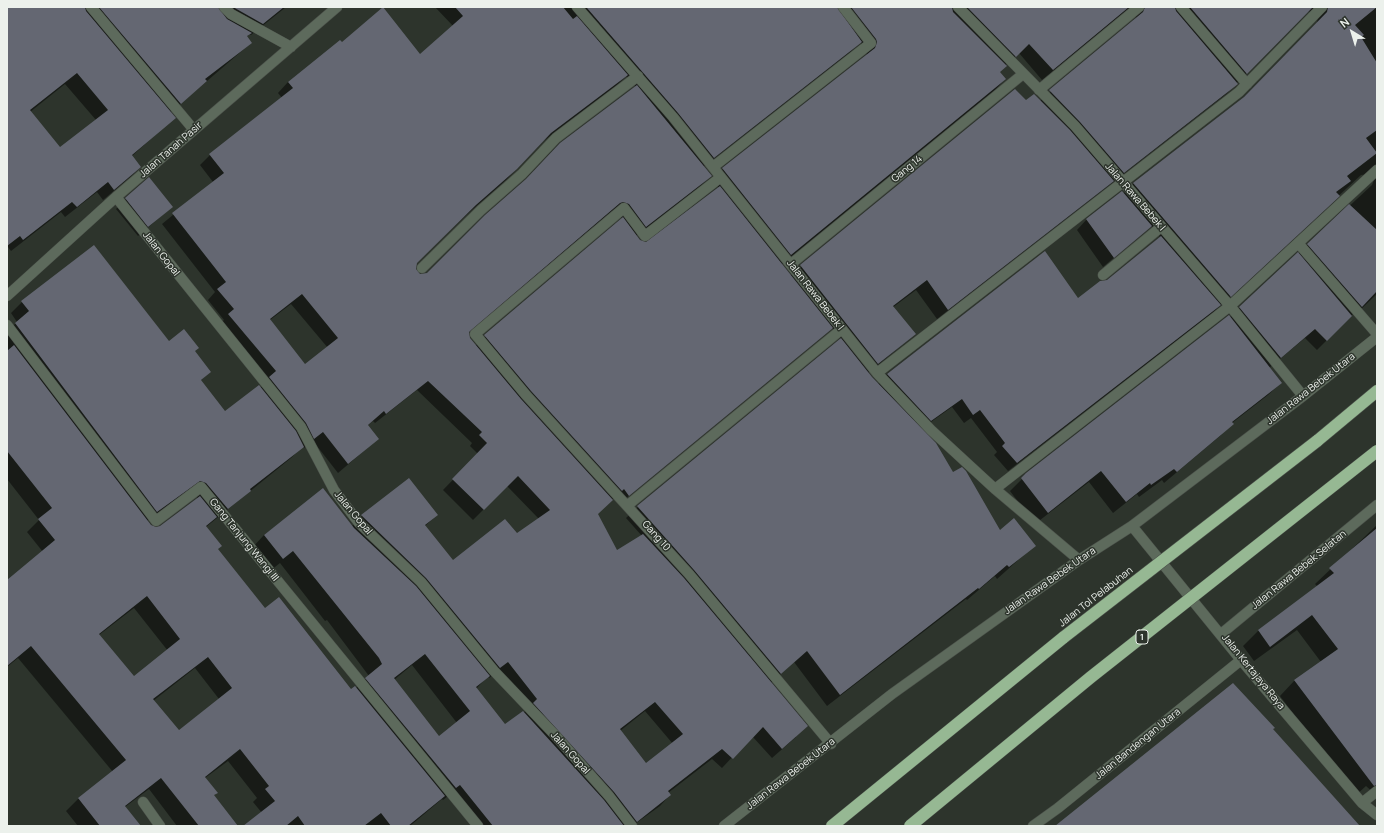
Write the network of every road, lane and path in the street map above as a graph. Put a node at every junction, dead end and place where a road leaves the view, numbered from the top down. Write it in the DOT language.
graph roads {
  1 [pos="91,7"];
  2 [pos="224,7"];
  3 [pos="337,7"];
  4 [pos="577,7"];
  5 [pos="843,7"];
  6 [pos="958,7"];
  7 [pos="1140,7"];
  8 [pos="1181,7"];
  9 [pos="1322,7"];
  10 [pos="291,47"];
  11 [pos="1023,74"];
  12 [pos="638,76"];
  13 [pos="1247,84"];
  14 [pos="1039,90"];
  15 [pos="194,130"];
  16 [pos="713,167"];
  17 [pos="1377,170"];
  18 [pos="721,177"];
  19 [pos="1122,182"];
  20 [pos="116,197"];
  21 [pos="1161,227"];
  22 [pos="1298,243"];
  23 [pos="790,264"];
  24 [pos="422,268"];
  25 [pos="1103,274"];
  26 [pos="7,296"];
  27 [pos="1230,306"];
  28 [pos="7,325"];
  29 [pos="842,329"];
  30 [pos="1377,335"];
  31 [pos="877,373"];
  32 [pos="1377,391"];
  33 [pos="1304,396"];
  34 [pos="1377,451"];
  35 [pos="995,489"];
  36 [pos="628,505"];
  37 [pos="1377,506"];
  38 [pos="1132,526"];
  39 [pos="1078,560"];
  40 [pos="1221,634"];
  41 [pos="1241,660"];
  42 [pos="830,744"];
  43 [pos="1377,791"];
  44 [pos="143,802"];
  45 [pos="1362,803"];
  46 [pos="1377,815"];
  47 [pos="160,826"];
  48 [pos="478,826"];
  49 [pos="632,826"];
  50 [pos="724,826"];
  51 [pos="832,826"];
  52 [pos="910,826"];
  53 [pos="1033,826"];
  1 -- 15 [label="street"];
  2 -- 10 [label="street"];
  3 -- 10 [label="street, Jalan Tanah Pasir"];
  4 -- 12 [label="street, Jalan Rawa Bebek I"];
  5 -- 16 [label="street"];
  6 -- 11 [label="street, Jalan Rawa Bebek I"];
  7 -- 14 [label="street"];
  8 -- 13 [label="street"];
  9 -- 13 [label="street"];
  10 -- 15 [label="street, Jalan Tanah Pasir"];
  11 -- 14 [label="street, Jalan Rawa Bebek I"];
  11 -- 23 [label="street, Gang 14"];
  12 -- 16 [label="street, Jalan Rawa Bebek I"];
  12 -- 24 [label="street"];
  13 -- 19 [label="street"];
  14 -- 19 [label="street, Jalan Rawa Bebek I"];
  15 -- 20 [label="street, Jalan Tanah Pasir"];
  16 -- 18 [label="street, Jalan Rawa Bebek I"];
  17 -- 22 [label="street"];
  18 -- 23 [label="street, Jalan Rawa Bebek I"];
  18 -- 36 [label="street, Gang 10"];
  19 -- 21 [label="street, Jalan Rawa Bebek I"];
  19 -- 31 [label="street"];
  20 -- 26 [label="street, Jalan Tanah Pasir"];
  20 -- 49 [label="street, Jalan Gopal"];
  21 -- 25 [label="street"];
  21 -- 27 [label="street, Jalan Rawa Bebek I"];
  22 -- 27 [label="street"];
  22 -- 30 [label="street"];
  23 -- 29 [label="street, Jalan Rawa Bebek I"];
  27 -- 33 [label="street, Jalan Rawa Bebek I"];
  27 -- 35 [label="street"];
  28 -- 48 [label="street, Gang Tanjung Wangi III"];
  29 -- 31 [label="street, Jalan Rawa Bebek I"];
  29 -- 36 [label="street"];
  30 -- 33 [label="street, Jalan Rawa Bebek Utara"];
  31 -- 35 [label="street, Jalan Rawa Bebek I"];
  32 -- 51 [label="highway, Jalan Tol Pelabuhan, bridge"];
  33 -- 38 [label="street, Jalan Rawa Bebek Utara"];
  34 -- 52 [label="highway, 1, bridge"];
  35 -- 39 [label="street, Jalan Rawa Bebek I"];
  36 -- 42 [label="street, Gang 10"];
  37 -- 40 [label="street, Jalan Rawa Bebek Selatan"];
  38 -- 39 [label="street, Jalan Rawa Bebek Utara"];
  38 -- 40 [label="street, Jalan Kertajaya Raya"];
  39 -- 42 [label="street, Jalan Rawa Bebek Utara"];
  40 -- 41 [label="street, Jalan Kertajaya Raya"];
  41 -- 45 [label="street, Jalan Kertajaya Raya"];
  41 -- 53 [label="street, Jalan Bandengan Utara"];
  42 -- 50 [label="street, Jalan Rawa Bebek Utara"];
  43 -- 45 [label="street"];
  44 -- 47 [label="street"];
  45 -- 46 [label="street, Jalan Kertajaya Raya"];
}
